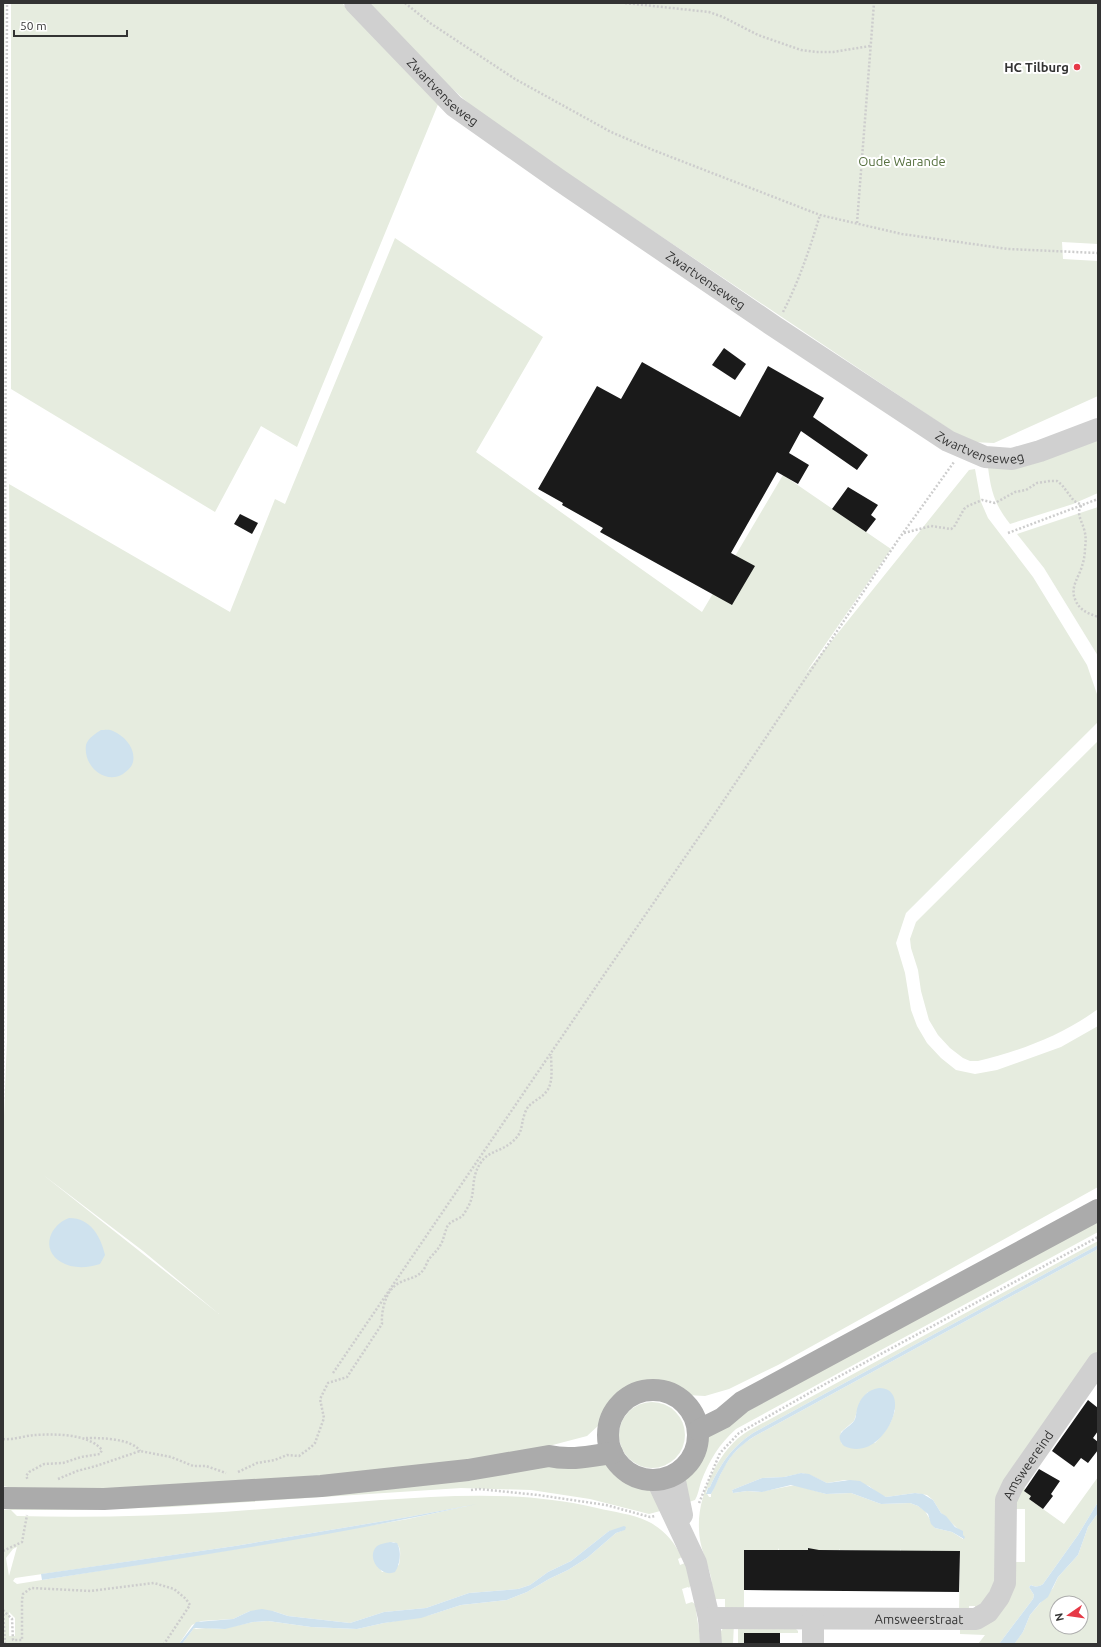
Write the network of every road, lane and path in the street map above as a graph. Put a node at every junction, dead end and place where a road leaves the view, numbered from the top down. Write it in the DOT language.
graph roads {
  1 [pos="8,3"];
  2 [pos="355,3"];
  3 [pos="405,3"];
  4 [pos="625,3"];
  5 [pos="874,3"];
  6 [pos="870,46"];
  7 [pos="820,215"];
  8 [pos="857,223"];
  9 [pos="1098,253"];
  10 [pos="775,327"];
  11 [pos="1098,429"];
  12 [pos="964,449"];
  13 [pos="1098,499"];
  14 [pos="1081,506"];
  15 [pos="904,533"];
  16 [pos="1008,533"];
  17 [pos="1098,617"];
  18 [pos="551,1053"];
  19 [pos="3,1099"];
  20 [pos="1098,1210"];
  21 [pos="1098,1237"];
  22 [pos="1098,1363"];
  23 [pos="334,1373"];
  24 [pos="695,1422"];
  25 [pos="84,1438"];
  26 [pos="3,1439"];
  27 [pos="609,1444"];
  28 [pos="140,1450"];
  29 [pos="237,1473"];
  30 [pos="230,1474"];
  31 [pos="665,1478"];
  32 [pos="54,1481"];
  33 [pos="34,1482"];
  34 [pos="465,1490"];
  35 [pos="16,1505"];
  36 [pos="676,1510"];
  37 [pos="3,1551"];
  38 [pos="1005,1583"];
  39 [pos="3,1609"];
  40 [pos="709,1618"];
  41 [pos="814,1620"];
  42 [pos="5,1644"];
  43 [pos="164,1644"];
  44 [pos="711,1644"];
  45 [pos="813,1644"];
  1 -- 19 [label="path"];
  2 -- 10 [label="street, Zwartvenseweg"];
  3 -- 7 [label="path"];
  4 -- 6 [label="path"];
  5 -- 6 [label="path"];
  6 -- 8 [label="path"];
  7 -- 8 [label="path"];
  7 -- 10 [label="path"];
  8 -- 9 [label="path"];
  10 -- 12 [label="street, Zwartvenseweg"];
  11 -- 12 [label="street, Zwartvenseweg"];
  12 -- 15 [label="path"];
  13 -- 14 [label="path"];
  14 -- 15 [label="path"];
  14 -- 16 [label="path"];
  14 -- 17 [label="path"];
  15 -- 18 [label="path"];
  18 -- 23 [label="path"];
  18 -- 29 [label="path"];
  20 -- 24 [label="main road"];
  21 -- 36 [label="path"];
  22 -- 38 [label="street, Amsweereind"];
  24 -- 27 [label="main road"];
  24 -- 31 [label="main road"];
  25 -- 26 [label="path"];
  25 -- 28 [label="path"];
  25 -- 33 [label="path"];
  27 -- 31 [label="main road"];
  27 -- 35 [label="main road"];
  28 -- 30 [label="path"];
  28 -- 32 [label="path"];
  31 -- 36 [label="street"];
  34 -- 36 [label="path"];
  35 -- 37 [label="path"];
  36 -- 40 [label="street"];
  38 -- 41 [label="street, Amsweerstraat"];
  39 -- 42 [label="path"];
  39 -- 43 [label="path"];
  40 -- 41 [label="street, Amsweerstraat"];
  40 -- 44 [label="street"];
  41 -- 45 [label="street"];
}
